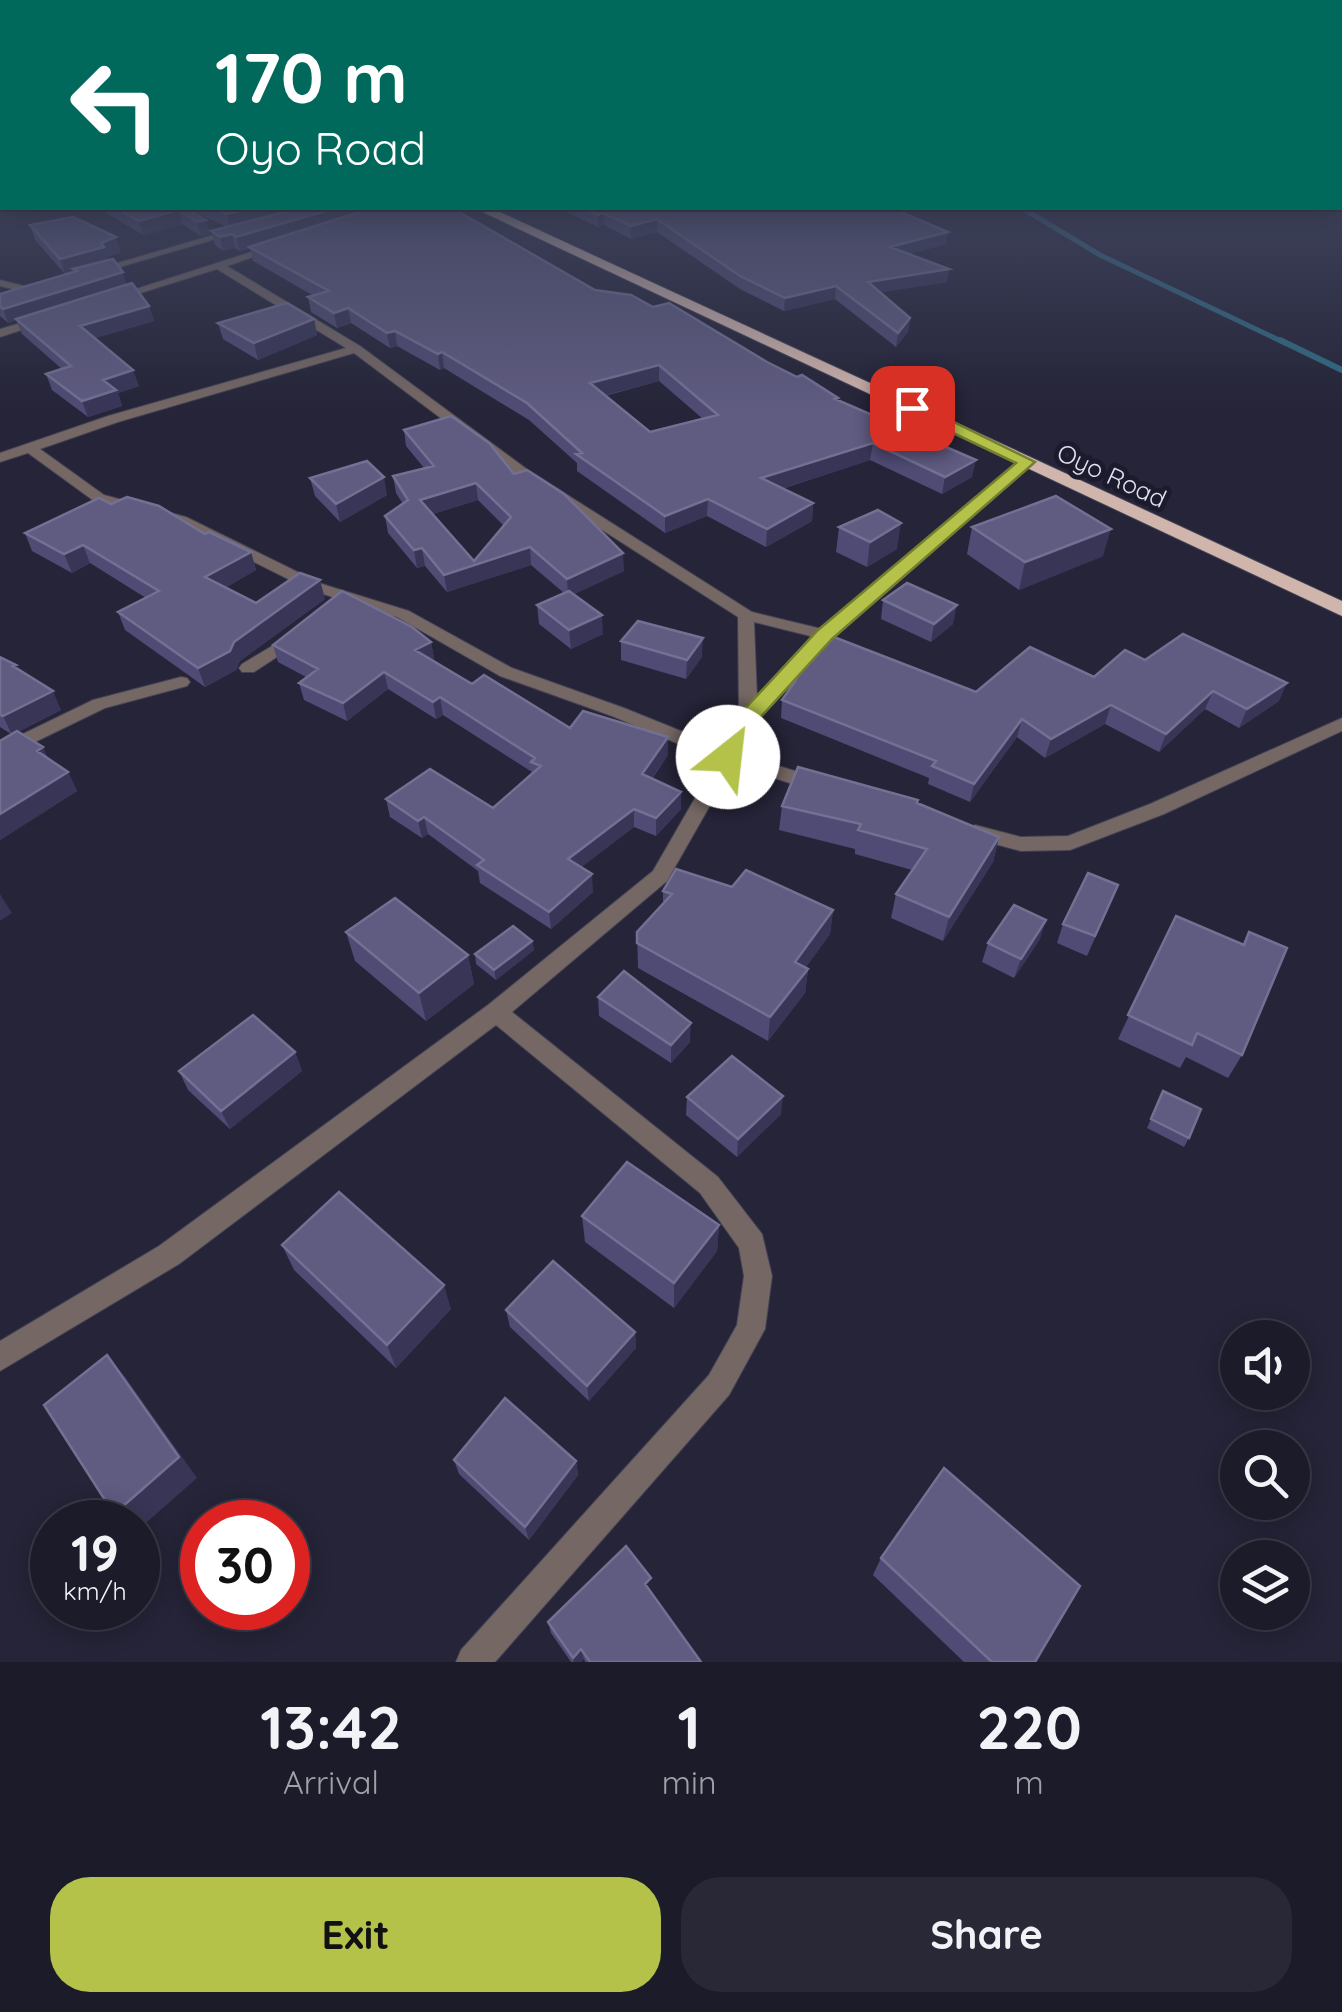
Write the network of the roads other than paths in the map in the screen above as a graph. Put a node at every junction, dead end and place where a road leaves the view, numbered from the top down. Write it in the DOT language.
graph roads {
  1 [pos="143,256"];
  2 [pos="151,256"];
  3 [pos="251,256"];
  4 [pos="583,256"];
  5 [pos="146,257"];
  6 [pos="218,266"];
  7 [pos="72,277"];
  8 [pos="0,282"];
  9 [pos="54,282"];
  10 [pos="104,301"];
  11 [pos="687,304"];
  12 [pos="66,312"];
  13 [pos="666,312"];
  14 [pos="0,333"];
  15 [pos="356,350"];
  16 [pos="32,449"];
  17 [pos="0,458"];
  18 [pos="1027,462"];
  19 [pos="344,596"];
  20 [pos="1342,609"];
  21 [pos="746,614"];
  22 [pos="825,634"];
  23 [pos="248,668"];
  24 [pos="182,682"];
  25 [pos="748,718"];
  26 [pos="1342,724"];
  27 [pos="0,753"];
  28 [pos="728,757"];
  29 [pos="840,792"];
  30 [pos="950,825"];
  31 [pos="496,1012"];
  32 [pos="0,1357"];
  33 [pos="473,1662"];
  1 -- 5 [label="street"];
  2 -- 5 [label="street"];
  3 -- 6 [label="street"];
  4 -- 11 [label="highway, Oyo Road"];
  5 -- 7 [label="street"];
  6 -- 10 [label="street"];
  6 -- 15 [label="street"];
  8 -- 9 [label="street"];
  11 -- 13 [label="street"];
  11 -- 18 [label="highway, Oyo Road"];
  12 -- 14 [label="street"];
  15 -- 16 [label="street"];
  15 -- 21 [label="street"];
  16 -- 17 [label="street"];
  16 -- 19 [label="street"];
  18 -- 20 [label="highway, Oyo Road"];
  18 -- 22 [label="street"];
  19 -- 23 [label="street"];
  19 -- 28 [label="street"];
  21 -- 22 [label="street"];
  21 -- 25 [label="street"];
  22 -- 25 [label="street"];
  24 -- 27 [label="street"];
  25 -- 28 [label="street"];
  26 -- 30 [label="street"];
  28 -- 29 [label="street"];
  28 -- 31 [label="street"];
  31 -- 32 [label="street"];
  31 -- 33 [label="street"];
}
